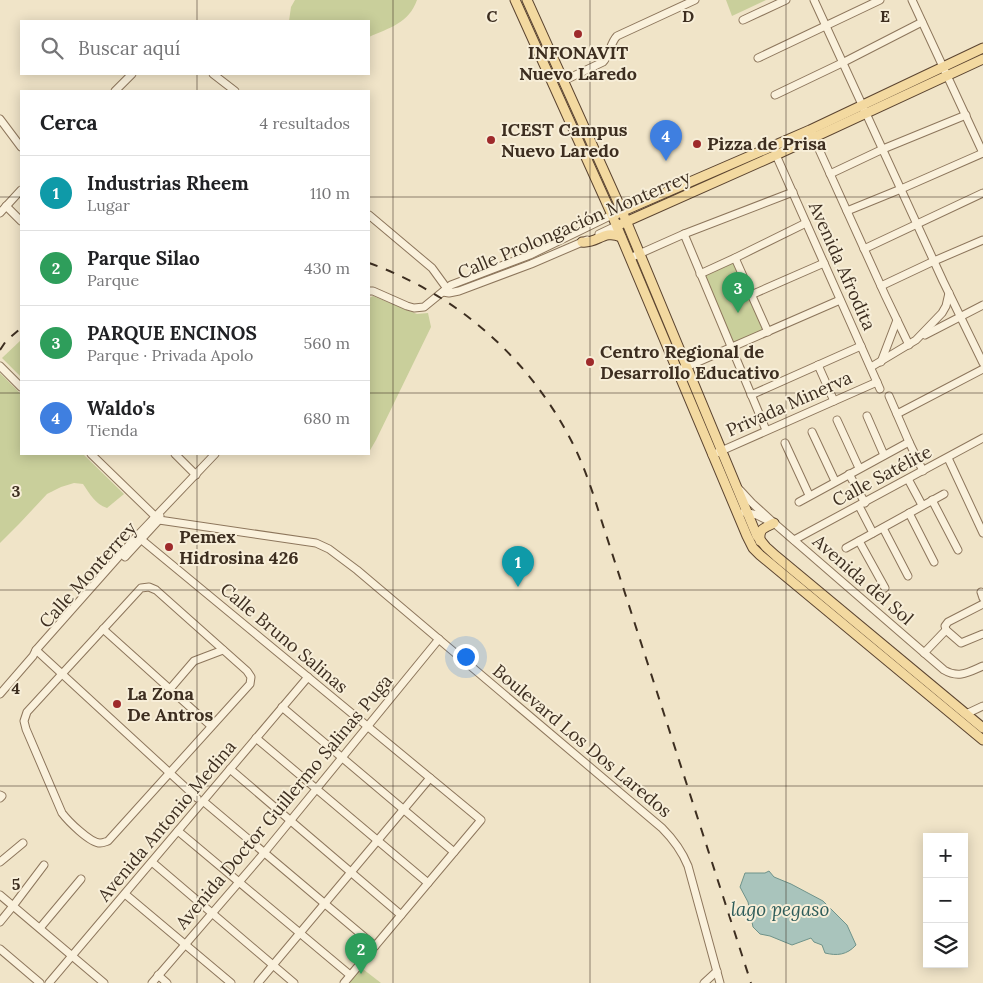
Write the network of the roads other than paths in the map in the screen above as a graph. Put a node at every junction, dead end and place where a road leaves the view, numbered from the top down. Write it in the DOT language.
graph roads {
  1 [pos="515,0"];
  2 [pos="526,0"];
  3 [pos="695,0"];
  4 [pos="786,0"];
  5 [pos="814,0"];
  6 [pos="880,0"];
  7 [pos="912,0"];
  8 [pos="743,20"];
  9 [pos="922,22"];
  10 [pos="827,26"];
  11 [pos="983,48"];
  12 [pos="551,54"];
  13 [pos="758,58"];
  14 [pos="541,59"];
  15 [pos="983,59"];
  16 [pos="844,62"];
  17 [pos="945,71"];
  18 [pos="131,75"];
  19 [pos="214,75"];
  20 [pos="563,81"];
  21 [pos="116,90"];
  22 [pos="234,90"];
  23 [pos="775,95"];
  24 [pos="864,109"];
  25 [pos="966,115"];
  26 [pos="579,116"];
  27 [pos="0,118"];
  28 [pos="569,120"];
  29 [pos="812,134"];
  30 [pos="20,146"];
  31 [pos="883,149"];
  32 [pos="983,153"];
  33 [pos="776,155"];
  34 [pos="830,174"];
  35 [pos="902,190"];
  36 [pos="20,191"];
  37 [pos="792,192"];
  38 [pos="983,193"];
  39 [pos="6,206"];
  40 [pos="622,211"];
  41 [pos="847,211"];
  42 [pos="0,212"];
  43 [pos="612,215"];
  44 [pos="370,216"];
  45 [pos="20,220"];
  46 [pos="626,222"];
  47 [pos="806,223"];
  48 [pos="917,224"];
  49 [pos="616,226"];
  50 [pos="684,234"];
  51 [pos="621,237"];
  52 [pos="983,240"];
  53 [pos="582,242"];
  54 [pos="864,249"];
  55 [pos="640,254"];
  56 [pos="630,258"];
  57 [pos="735,258"];
  58 [pos="934,261"];
  59 [pos="824,263"];
  60 [pos="700,274"];
  61 [pos="652,284"];
  62 [pos="881,286"];
  63 [pos="642,288"];
  64 [pos="370,291"];
  65 [pos="446,291"];
  66 [pos="949,293"];
  67 [pos="751,295"];
  68 [pos="840,300"];
  69 [pos="983,306"];
  70 [pos="960,317"];
  71 [pos="897,320"];
  72 [pos="768,332"];
  73 [pos="916,340"];
  74 [pos="909,345"];
  75 [pos="861,346"];
  76 [pos="732,348"];
  77 [pos="881,362"];
  78 [pos="983,363"];
  79 [pos="0,366"];
  80 [pos="818,366"];
  81 [pos="871,367"];
  82 [pos="687,368"];
  83 [pos="983,369"];
  84 [pos="677,371"];
  85 [pos="879,385"];
  86 [pos="20,386"];
  87 [pos="751,395"];
  88 [pos="889,396"];
  89 [pos="834,401"];
  90 [pos="897,414"];
  91 [pos="867,416"];
  92 [pos="837,420"];
  93 [pos="766,430"];
  94 [pos="812,432"];
  95 [pos="983,438"];
  96 [pos="908,442"];
  97 [pos="785,443"];
  98 [pos="717,452"];
  99 [pos="92,455"];
  100 [pos="176,455"];
  101 [pos="214,455"];
  102 [pos="884,455"];
  103 [pos="948,458"];
  104 [pos="859,468"];
  105 [pos="923,470"];
  106 [pos="849,474"];
  107 [pos="196,475"];
  108 [pos="908,479"];
  109 [pos="835,481"];
  110 [pos="734,482"];
  111 [pos="944,494"];
  112 [pos="809,495"];
  113 [pos="932,500"];
  114 [pos="799,502"];
  115 [pos="862,504"];
  116 [pos="922,506"];
  117 [pos="735,509"];
  118 [pos="747,513"];
  119 [pos="909,513"];
  120 [pos="157,518"];
  121 [pos="980,519"];
  122 [pos="774,523"];
  123 [pos="883,528"];
  124 [pos="874,533"];
  125 [pos="983,533"];
  126 [pos="139,538"];
  127 [pos="794,540"];
  128 [pos="859,541"];
  129 [pos="760,542"];
  130 [pos="846,548"];
  131 [pos="958,550"];
  132 [pos="934,562"];
  133 [pos="908,576"];
  134 [pos="885,588"];
  135 [pos="983,604"];
  136 [pos="103,629"];
  137 [pos="946,630"];
  138 [pos="983,634"];
  139 [pos="439,639"];
  140 [pos="223,650"];
  141 [pos="924,652"];
  142 [pos="36,653"];
  143 [pos="983,666"];
  144 [pos="61,674"];
  145 [pos="308,677"];
  146 [pos="170,689"];
  147 [pos="0,694"];
  148 [pos="983,706"];
  149 [pos="282,707"];
  150 [pos="966,714"];
  151 [pos="211,726"];
  152 [pos="367,726"];
  153 [pos="983,728"];
  154 [pos="256,738"];
  155 [pos="983,740"];
  156 [pos="342,758"];
  157 [pos="230,769"];
  158 [pos="170,773"];
  159 [pos="430,778"];
  160 [pos="317,789"];
  161 [pos="200,799"];
  162 [pos="404,810"];
  163 [pos="290,821"];
  164 [pos="178,831"];
  165 [pos="378,840"];
  166 [pos="23,843"];
  167 [pos="264,852"];
  168 [pos="454,852"];
  169 [pos="0,862"];
  170 [pos="152,862"];
  171 [pos="44,865"];
  172 [pos="351,872"];
  173 [pos="81,879"];
  174 [pos="238,882"];
  175 [pos="428,883"];
  176 [pos="125,894"];
  177 [pos="0,895"];
  178 [pos="325,904"];
  179 [pos="13,906"];
  180 [pos="211,913"];
  181 [pos="401,915"];
  182 [pos="0,922"];
  183 [pos="40,928"];
  184 [pos="300,934"];
  185 [pos="185,944"];
  186 [pos="375,946"];
  187 [pos="0,949"];
  188 [pos="72,956"];
  189 [pos="274,965"];
  190 [pos="717,971"];
  191 [pos="158,975"];
  192 [pos="350,975"];
  193 [pos="40,983"];
  194 [pos="49,983"];
  195 [pos="104,983"];
  196 [pos="152,983"];
  197 [pos="167,983"];
  198 [pos="230,983"];
  199 [pos="258,983"];
  200 [pos="294,983"];
  201 [pos="344,983"];
  202 [pos="704,983"];
  203 [pos="720,983"];
  1 -- 14 [label="main road"];
  2 -- 12 [label="main road"];
  3 -- 20 [label="street"];
  4 -- 8 [label="street"];
  5 -- 10 [label="street"];
  6 -- 10 [label="street"];
  7 -- 9 [label="street"];
  9 -- 16 [label="street"];
  9 -- 17 [label="street"];
  10 -- 13 [label="street"];
  10 -- 16 [label="street"];
  11 -- 17 [label="main road, Calle Prolongación Monterrey"];
  12 -- 14 [label="main road"];
  12 -- 20 [label="main road"];
  14 -- 28 [label="main road"];
  15 -- 17 [label="main road, Calle Prolongación Monterrey"];
  16 -- 23 [label="street"];
  16 -- 24 [label="street"];
  17 -- 24 [label="main road, Calle Prolongación Monterrey"];
  17 -- 25 [label="street"];
  18 -- 21 [label="street"];
  19 -- 22 [label="street"];
  20 -- 26 [label="main road"];
  24 -- 29 [label="main road, Calle Prolongación Monterrey"];
  24 -- 31 [label="street"];
  25 -- 31 [label="street"];
  25 -- 32 [label="street"];
  26 -- 28 [label="main road"];
  26 -- 40 [label="main road"];
  27 -- 30 [label="street"];
  28 -- 43 [label="main road"];
  29 -- 33 [label="main road, Calle Prolongación Monterrey"];
  29 -- 34 [label="street"];
  29 -- 40 [label="main road, Calle Prolongación Monterrey"];
  31 -- 34 [label="street"];
  31 -- 35 [label="street"];
  32 -- 35 [label="street"];
  33 -- 37 [label="street, Avenida Afrodita"];
  33 -- 46 [label="main road, Calle Prolongación Monterrey"];
  34 -- 41 [label="street"];
  35 -- 41 [label="street"];
  35 -- 48 [label="street"];
  36 -- 39 [label="street"];
  37 -- 47 [label="street, Avenida Afrodita"];
  37 -- 50 [label="street"];
  38 -- 48 [label="street"];
  39 -- 42 [label="street"];
  39 -- 45 [label="street"];
  40 -- 43 [label="main road, Calle Prolongación Monterrey"];
  40 -- 46 [label="main road"];
  41 -- 54 [label="street"];
  43 -- 49 [label="main road"];
  43 -- 65 [label="street, Calle Prolongación Monterrey"];
  44 -- 65 [label="street"];
  46 -- 49 [label="main road, Calle Prolongación Monterrey"];
  46 -- 55 [label="main road"];
  47 -- 57 [label="street"];
  47 -- 59 [label="street, Avenida Afrodita"];
  48 -- 54 [label="street"];
  48 -- 58 [label="street"];
  49 -- 51 [label="main road"];
  49 -- 53 [label="street, Calle Prolongación Monterrey"];
  50 -- 55 [label="street"];
  50 -- 60 [label="street"];
  51 -- 53 [label="main road"];
  51 -- 56 [label="main road"];
  52 -- 58 [label="street"];
  53 -- 65 [label="street, Calle Prolongación Monterrey"];
  54 -- 62 [label="street"];
  55 -- 56 [label="street"];
  55 -- 61 [label="main road"];
  56 -- 63 [label="main road"];
  57 -- 60 [label="street"];
  57 -- 67 [label="street"];
  58 -- 62 [label="street"];
  58 -- 66 [label="street"];
  59 -- 67 [label="street"];
  59 -- 68 [label="street, Avenida Afrodita"];
  60 -- 76 [label="street"];
  61 -- 63 [label="main road"];
  61 -- 82 [label="main road"];
  62 -- 71 [label="street"];
  63 -- 84 [label="main road"];
  64 -- 65 [label="street"];
  66 -- 70 [label="street"];
  66 -- 73 [label="street"];
  67 -- 72 [label="street"];
  68 -- 72 [label="street"];
  68 -- 75 [label="street, Avenida Afrodita"];
  69 -- 70 [label="street"];
  70 -- 73 [label="street"];
  70 -- 78 [label="street"];
  71 -- 74 [label="street"];
  71 -- 77 [label="street"];
  72 -- 76 [label="street"];
  73 -- 74 [label="street"];
  74 -- 77 [label="street"];
  75 -- 80 [label="street"];
  75 -- 81 [label="street, Avenida Afrodita"];
  76 -- 82 [label="street"];
  76 -- 87 [label="street"];
  77 -- 81 [label="street"];
  79 -- 86 [label="street"];
  80 -- 87 [label="street"];
  80 -- 89 [label="street"];
  81 -- 85 [label="street, Avenida Afrodita"];
  82 -- 84 [label="street"];
  82 -- 98 [label="main road"];
  83 -- 90 [label="street"];
  84 -- 98 [label="main road"];
  85 -- 89 [label="street, Privada Minerva"];
  87 -- 93 [label="street"];
  88 -- 90 [label="street"];
  89 -- 93 [label="street, Privada Minerva"];
  90 -- 96 [label="street"];
  91 -- 102 [label="street"];
  92 -- 104 [label="street"];
  93 -- 98 [label="street, Privada Minerva"];
  94 -- 109 [label="street"];
  95 -- 103 [label="street, Calle Satélite"];
  96 -- 102 [label="street"];
  96 -- 105 [label="street"];
  97 -- 112 [label="street"];
  98 -- 110 [label="main road"];
  98 -- 117 [label="main road"];
  99 -- 120 [label="street"];
  100 -- 107 [label="street"];
  101 -- 107 [label="street, Calle Monterrey"];
  102 -- 104 [label="street"];
  103 -- 105 [label="street, Calle Satélite"];
  103 -- 121 [label="street"];
  104 -- 106 [label="street"];
  105 -- 108 [label="street, Calle Satélite"];
  106 -- 109 [label="street"];
  106 -- 115 [label="street"];
  107 -- 120 [label="street, Calle Monterrey"];
  108 -- 115 [label="street, Calle Satélite"];
  108 -- 116 [label="street"];
  109 -- 112 [label="street"];
  110 -- 118 [label="main road"];
  110 -- 122 [label="street, Avenida del Sol"];
  111 -- 113 [label="street"];
  112 -- 114 [label="street"];
  113 -- 116 [label="street"];
  113 -- 131 [label="street"];
  115 -- 124 [label="street"];
  115 -- 127 [label="street, Calle Satélite"];
  116 -- 119 [label="street"];
  117 -- 118 [label="street"];
  117 -- 155 [label="main road"];
  118 -- 122 [label="street"];
  118 -- 129 [label="main road"];
  119 -- 123 [label="street"];
  119 -- 132 [label="street"];
  120 -- 126 [label="street, Calle Monterrey"];
  120 -- 139 [label="street, Boulevard Los Dos Laredos"];
  121 -- 125 [label="street"];
  122 -- 127 [label="street, Avenida del Sol"];
  122 -- 129 [label="main road"];
  123 -- 124 [label="street"];
  123 -- 133 [label="street"];
  124 -- 128 [label="street"];
  126 -- 142 [label="street, Calle Monterrey"];
  126 -- 145 [label="street, Calle Bruno Salinas"];
  127 -- 141 [label="street, Avenida del Sol"];
  128 -- 130 [label="street"];
  128 -- 134 [label="street"];
  129 -- 150 [label="main road"];
  135 -- 137 [label="street"];
  136 -- 140 [label="street"];
  136 -- 144 [label="street"];
  136 -- 146 [label="street"];
  137 -- 138 [label="street"];
  137 -- 141 [label="street"];
  139 -- 152 [label="street, Avenida Doctor Guillermo Salinas Puga"];
  139 -- 190 [label="street, Boulevard Los Dos Laredos"];
  140 -- 146 [label="street"];
  140 -- 151 [label="street"];
  141 -- 143 [label="street, Avenida del Sol"];
  142 -- 144 [label="street"];
  142 -- 147 [label="street, Calle Monterrey"];
  144 -- 158 [label="street"];
  144 -- 158 [label="street"];
  145 -- 149 [label="street, Avenida Antonio Medina"];
  145 -- 152 [label="street, Calle Bruno Salinas"];
  146 -- 151 [label="street"];
  148 -- 150 [label="street"];
  149 -- 154 [label="street, Avenida Antonio Medina"];
  149 -- 156 [label="street"];
  150 -- 153 [label="main road"];
  151 -- 158 [label="street"];
  152 -- 156 [label="street, Avenida Doctor Guillermo Salinas Puga"];
  152 -- 159 [label="street, Calle Bruno Salinas"];
  154 -- 157 [label="street, Avenida Antonio Medina"];
  154 -- 160 [label="street"];
  156 -- 160 [label="street, Avenida Doctor Guillermo Salinas Puga"];
  156 -- 162 [label="street"];
  157 -- 161 [label="street, Avenida Antonio Medina"];
  157 -- 163 [label="street"];
  158 -- 161 [label="street"];
  159 -- 162 [label="street"];
  159 -- 168 [label="street, Calle Bruno Salinas"];
  160 -- 163 [label="street, Avenida Doctor Guillermo Salinas Puga"];
  160 -- 165 [label="street"];
  161 -- 164 [label="street, Avenida Antonio Medina"];
  161 -- 167 [label="street"];
  162 -- 165 [label="street"];
  162 -- 168 [label="street"];
  163 -- 167 [label="street, Avenida Doctor Guillermo Salinas Puga"];
  163 -- 172 [label="street"];
  164 -- 170 [label="street, Avenida Antonio Medina"];
  164 -- 174 [label="street"];
  165 -- 172 [label="street"];
  165 -- 175 [label="street"];
  166 -- 169 [label="street"];
  167 -- 174 [label="street, Avenida Doctor Guillermo Salinas Puga"];
  167 -- 178 [label="street"];
  168 -- 175 [label="street"];
  170 -- 176 [label="street, Avenida Antonio Medina"];
  170 -- 180 [label="street"];
  171 -- 179 [label="street"];
  172 -- 178 [label="street"];
  172 -- 181 [label="street"];
  173 -- 183 [label="street"];
  174 -- 180 [label="street, Avenida Doctor Guillermo Salinas Puga"];
  174 -- 184 [label="street"];
  175 -- 181 [label="street"];
  176 -- 185 [label="street"];
  176 -- 188 [label="street, Avenida Antonio Medina"];
  177 -- 179 [label="street"];
  178 -- 184 [label="street"];
  178 -- 186 [label="street"];
  179 -- 182 [label="street"];
  179 -- 183 [label="street"];
  180 -- 185 [label="street, Avenida Doctor Guillermo Salinas Puga"];
  180 -- 189 [label="street"];
  181 -- 186 [label="street"];
  183 -- 188 [label="street"];
  184 -- 189 [label="street"];
  184 -- 192 [label="street"];
  185 -- 191 [label="street, Avenida Doctor Guillermo Salinas Puga"];
  185 -- 198 [label="street"];
  186 -- 192 [label="street"];
  187 -- 193 [label="street"];
  188 -- 194 [label="street, Avenida Antonio Medina"];
  188 -- 195 [label="street"];
  189 -- 199 [label="street"];
  189 -- 200 [label="street"];
  190 -- 202 [label="street"];
  190 -- 203 [label="street, Boulevard Los Dos Laredos"];
  191 -- 196 [label="street, Avenida Doctor Guillermo Salinas Puga"];
  191 -- 197 [label="street"];
  192 -- 201 [label="street"];
}
